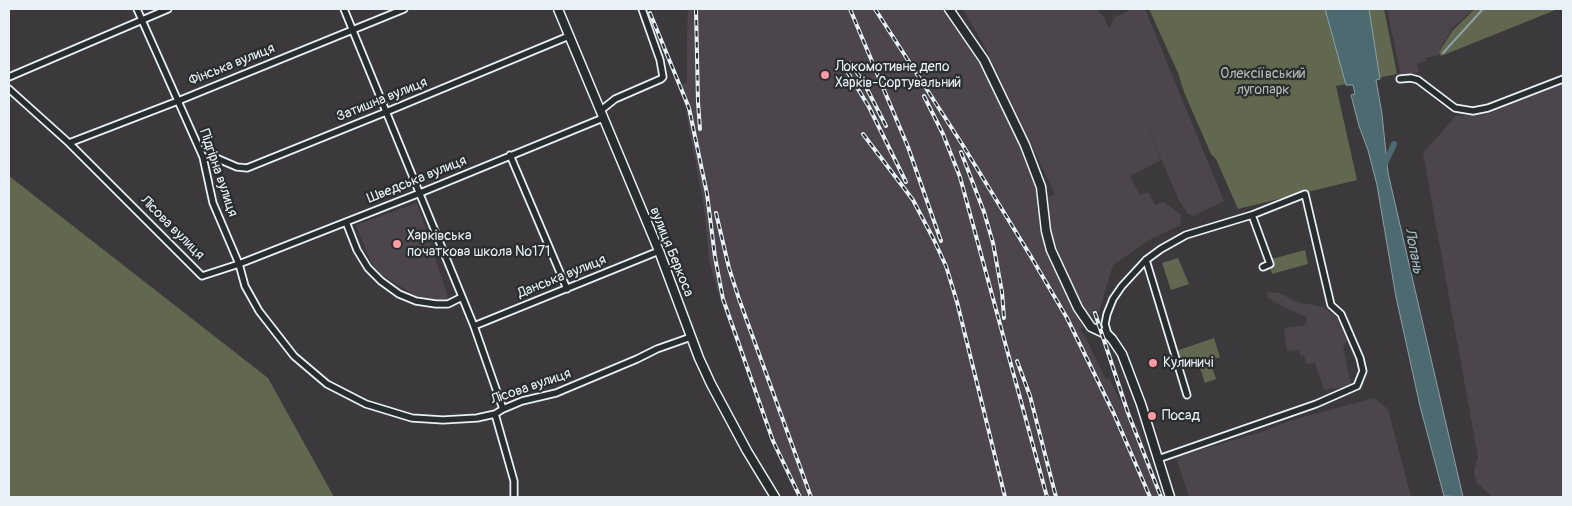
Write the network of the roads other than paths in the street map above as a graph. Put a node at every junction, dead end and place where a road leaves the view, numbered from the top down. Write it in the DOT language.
graph roads {
  1 [pos="137,9"];
  2 [pos="168,9"];
  3 [pos="344,9"];
  4 [pos="404,9"];
  5 [pos="558,9"];
  6 [pos="642,9"];
  7 [pos="949,9"];
  8 [pos="142,20"];
  9 [pos="352,29"];
  10 [pos="569,36"];
  11 [pos="9,76"];
  12 [pos="1400,79"];
  13 [pos="1563,79"];
  14 [pos="9,88"];
  15 [pos="178,101"];
  16 [pos="386,112"];
  17 [pos="601,114"];
  18 [pos="69,143"];
  19 [pos="510,155"];
  20 [pos="203,157"];
  21 [pos="420,193"];
  22 [pos="1252,215"];
  23 [pos="346,222"];
  24 [pos="658,251"];
  25 [pos="1146,260"];
  26 [pos="239,264"];
  27 [pos="1263,266"];
  28 [pos="567,289"];
  29 [pos="462,297"];
  30 [pos="474,326"];
  31 [pos="1108,335"];
  32 [pos="691,337"];
  33 [pos="1187,396"];
  34 [pos="503,409"];
  35 [pos="496,414"];
  36 [pos="1158,459"];
  37 [pos="514,497"];
  38 [pos="775,497"];
  39 [pos="1170,497"];
  1 -- 8 [label="street, Підгірна вулиця"];
  2 -- 8 [label="street"];
  3 -- 9 [label="street"];
  4 -- 9 [label="street, Фінська вулиця"];
  5 -- 10 [label="street, вулиця Беркоса"];
  6 -- 17 [label="street, Шведська вулиця"];
  7 -- 31 [label="street"];
  8 -- 11 [label="street"];
  8 -- 15 [label="street, Підгірна вулиця"];
  9 -- 15 [label="street, Фінська вулиця"];
  9 -- 16 [label="street"];
  10 -- 16 [label="street, Затишна вулиця"];
  10 -- 17 [label="street, вулиця Беркоса"];
  12 -- 13 [label="street"];
  14 -- 18 [label="street, Лісова вулиця"];
  15 -- 18 [label="street, Фінська вулиця"];
  15 -- 20 [label="street, Підгірна вулиця"];
  16 -- 20 [label="street, Затишна вулиця"];
  16 -- 21 [label="street"];
  17 -- 19 [label="street, Шведська вулиця"];
  17 -- 24 [label="street, вулиця Беркоса"];
  18 -- 26 [label="street, Лісова вулиця"];
  19 -- 21 [label="street, Шведська вулиця"];
  19 -- 28 [label="street"];
  20 -- 26 [label="street, Підгірна вулиця"];
  21 -- 23 [label="street, Шведська вулиця"];
  21 -- 29 [label="street"];
  22 -- 25 [label="street"];
  22 -- 27 [label="street"];
  22 -- 36 [label="street"];
  23 -- 26 [label="street, Шведська вулиця"];
  23 -- 29 [label="street"];
  24 -- 28 [label="street, Данська вулиця"];
  24 -- 32 [label="street, вулиця Беркоса"];
  25 -- 31 [label="street"];
  25 -- 33 [label="street"];
  26 -- 35 [label="street, Лісова вулиця"];
  28 -- 30 [label="street, Данська вулиця"];
  29 -- 30 [label="street"];
  30 -- 34 [label="street"];
  31 -- 36 [label="street"];
  32 -- 34 [label="street, Лісова вулиця"];
  32 -- 38 [label="street, вулиця Беркоса"];
  34 -- 35 [label="street, Лісова вулиця"];
  35 -- 37 [label="street"];
  36 -- 39 [label="street"];
}
